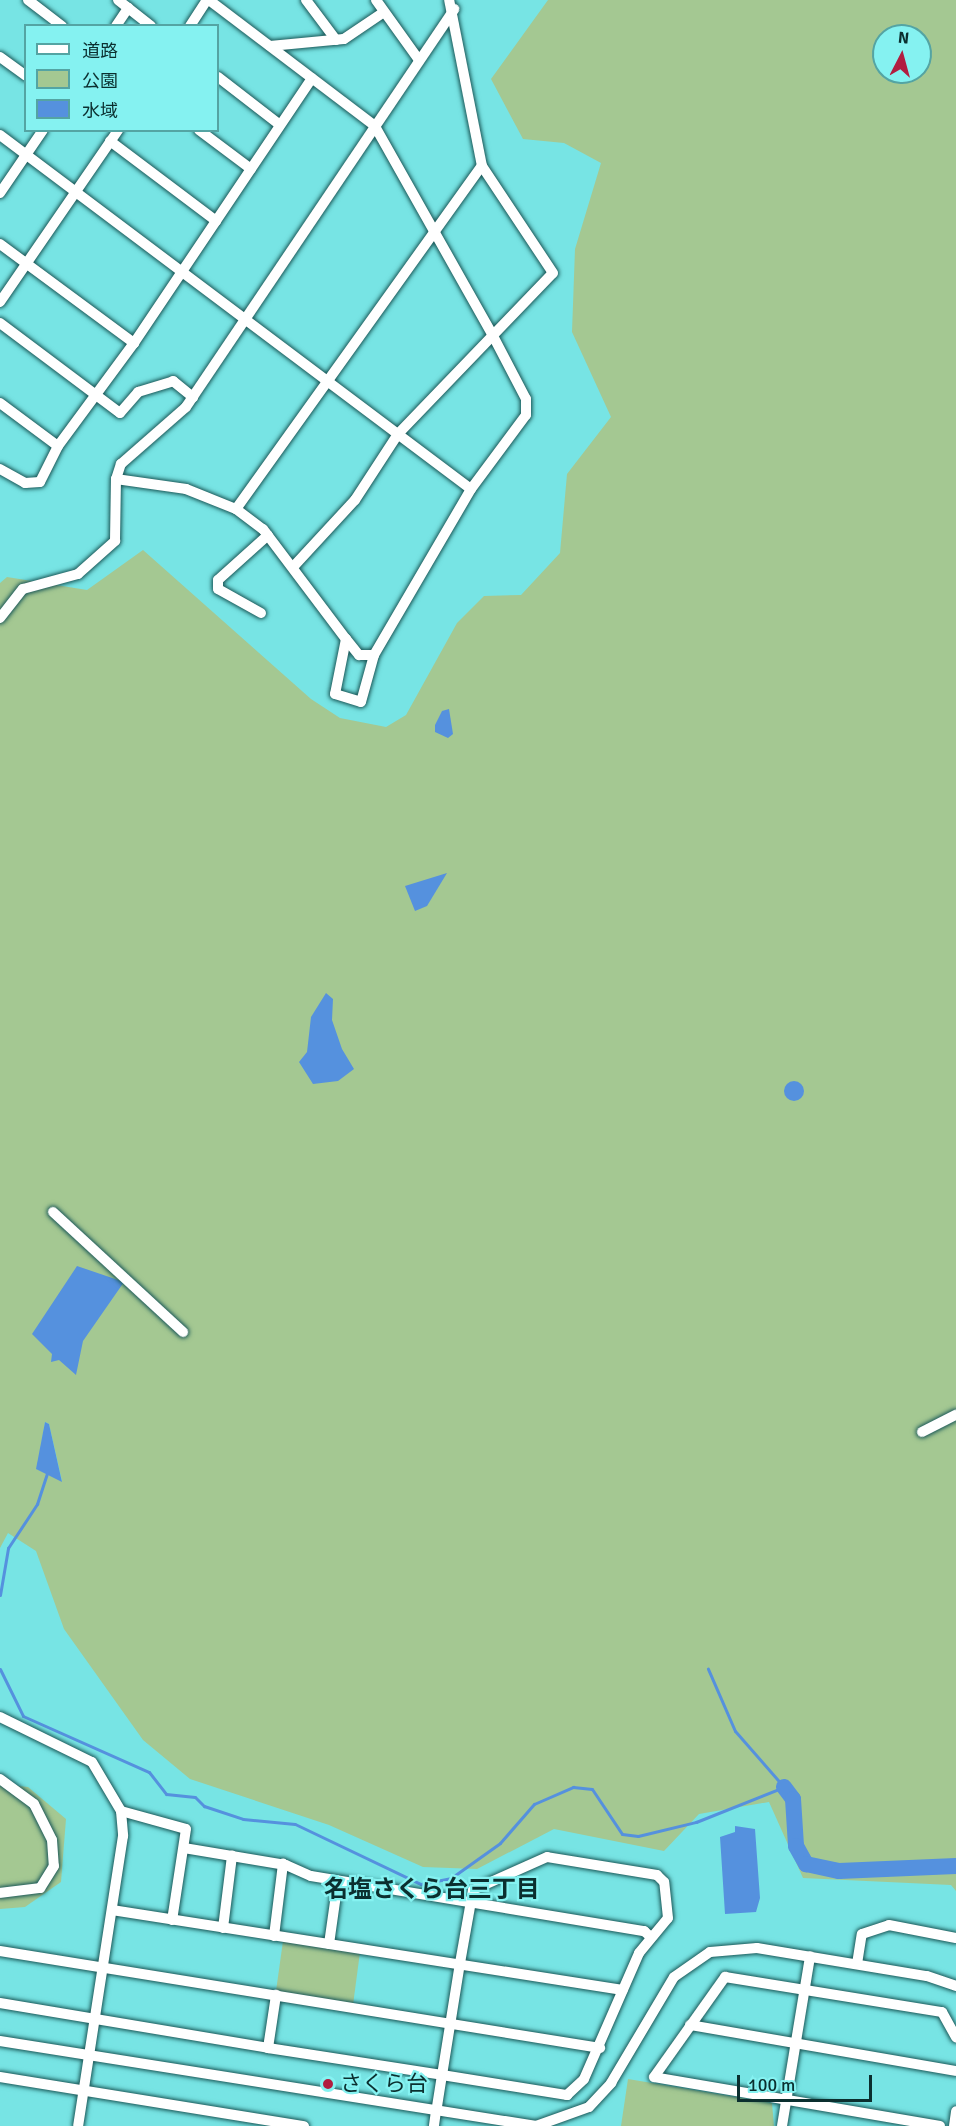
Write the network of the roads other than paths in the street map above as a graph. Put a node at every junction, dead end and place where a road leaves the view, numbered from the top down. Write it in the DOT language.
graph roads {
  1 [pos="28,0"];
  2 [pos="118,0"];
  3 [pos="208,0"];
  4 [pos="306,0"];
  5 [pos="376,0"];
  6 [pos="451,4"];
  7 [pos="128,8"];
  8 [pos="384,12"];
  9 [pos="59,24"];
  10 [pos="117,24"];
  11 [pos="148,24"];
  12 [pos="190,24"];
  13 [pos="336,40"];
  14 [pos="270,46"];
  15 [pos="0,57"];
  16 [pos="419,60"];
  17 [pos="24,75"];
  18 [pos="219,78"];
  19 [pos="312,78"];
  20 [pos="280,125"];
  21 [pos="375,126"];
  22 [pos="42,132"];
  23 [pos="117,132"];
  24 [pos="202,132"];
  25 [pos="0,135"];
  26 [pos="110,141"];
  27 [pos="26,155"];
  28 [pos="482,166"];
  29 [pos="251,169"];
  30 [pos="75,192"];
  31 [pos="0,193"];
  32 [pos="216,221"];
  33 [pos="436,230"];
  34 [pos="0,244"];
  35 [pos="26,264"];
  36 [pos="182,272"];
  37 [pos="0,302"];
  38 [pos="245,319"];
  39 [pos="0,323"];
  40 [pos="492,334"];
  41 [pos="134,343"];
  42 [pos="328,381"];
  43 [pos="96,395"];
  44 [pos="193,397"];
  45 [pos="0,403"];
  46 [pos="398,434"];
  47 [pos="58,446"];
  48 [pos="0,470"];
  49 [pos="116,479"];
  50 [pos="471,489"];
  51 [pos="236,509"];
  52 [pos="268,535"];
  53 [pos="294,566"];
  54 [pos="261,613"];
  55 [pos="0,618"];
  56 [pos="346,639"];
  57 [pos="374,654"];
  58 [pos="53,1212"];
  59 [pos="183,1332"];
  60 [pos="956,1415"];
  61 [pos="922,1432"];
  62 [pos="0,1717"];
  63 [pos="0,1779"];
  64 [pos="121,1811"];
  65 [pos="183,1848"];
  66 [pos="232,1856"];
  67 [pos="283,1864"];
  68 [pos="338,1881"];
  69 [pos="0,1893"];
  70 [pos="470,1901"];
  71 [pos="112,1910"];
  72 [pos="172,1920"];
  73 [pos="223,1928"];
  74 [pos="274,1936"];
  75 [pos="651,1937"];
  76 [pos="956,1938"];
  77 [pos="329,1944"];
  78 [pos="0,1951"];
  79 [pos="810,1956"];
  80 [pos="460,1963"];
  81 [pos="857,1964"];
  82 [pos="103,1967"];
  83 [pos="956,1986"];
  84 [pos="804,1989"];
  85 [pos="623,1990"];
  86 [pos="276,1995"];
  87 [pos="0,2002"];
  88 [pos="95,2018"];
  89 [pos="450,2024"];
  90 [pos="690,2025"];
  91 [pos="956,2037"];
  92 [pos="0,2041"];
  93 [pos="795,2045"];
  94 [pos="268,2048"];
  95 [pos="600,2048"];
  96 [pos="89,2055"];
  97 [pos="956,2072"];
  98 [pos="442,2075"];
  99 [pos="0,2077"];
  100 [pos="84,2090"];
  101 [pos="786,2101"];
  102 [pos="436,2111"];
  103 [pos="956,2111"];
  104 [pos="255,2122"];
  105 [pos="78,2126"];
  106 [pos="304,2126"];
  107 [pos="434,2126"];
  108 [pos="782,2126"];
  109 [pos="940,2126"];
  110 [pos="954,2126"];
  1 -- 9 [label="street"];
  2 -- 7 [label="street"];
  3 -- 12 [label="street"];
  3 -- 14 [label="street"];
  4 -- 13 [label="street"];
  5 -- 8 [label="street"];
  6 -- 16 [label="street"];
  6 -- 28 [label="street"];
  7 -- 10 [label="street"];
  7 -- 11 [label="street"];
  8 -- 13 [label="street"];
  8 -- 16 [label="street"];
  13 -- 14 [label="street"];
  14 -- 19 [label="street"];
  15 -- 17 [label="street"];
  16 -- 21 [label="street"];
  18 -- 20 [label="street"];
  19 -- 20 [label="street"];
  19 -- 21 [label="street"];
  20 -- 29 [label="street"];
  21 -- 33 [label="street"];
  21 -- 38 [label="street"];
  22 -- 27 [label="street"];
  23 -- 26 [label="street"];
  24 -- 29 [label="street"];
  25 -- 27 [label="street"];
  26 -- 30 [label="street"];
  26 -- 32 [label="street"];
  27 -- 30 [label="street"];
  27 -- 31 [label="street"];
  28 -- 33 [label="street"];
  28 -- 40 [label="street"];
  29 -- 32 [label="street"];
  30 -- 35 [label="street"];
  30 -- 36 [label="street"];
  32 -- 36 [label="street"];
  33 -- 40 [label="street"];
  33 -- 42 [label="street"];
  34 -- 35 [label="street"];
  35 -- 37 [label="street"];
  35 -- 41 [label="street"];
  36 -- 38 [label="street"];
  36 -- 41 [label="street"];
  38 -- 42 [label="street"];
  38 -- 44 [label="street"];
  39 -- 43 [label="street"];
  40 -- 46 [label="street"];
  40 -- 50 [label="street"];
  41 -- 43 [label="street"];
  42 -- 46 [label="street"];
  42 -- 51 [label="street"];
  43 -- 44 [label="street"];
  43 -- 47 [label="street"];
  44 -- 49 [label="street"];
  45 -- 47 [label="street"];
  46 -- 50 [label="street"];
  46 -- 53 [label="street"];
  47 -- 48 [label="street"];
  49 -- 51 [label="street"];
  49 -- 55 [label="street"];
  50 -- 57 [label="street"];
  51 -- 52 [label="street"];
  52 -- 53 [label="street"];
  52 -- 54 [label="street"];
  53 -- 56 [label="street"];
  56 -- 57 [label="street"];
  56 -- 57 [label="street"];
  58 -- 59 [label="street"];
  60 -- 61 [label="street"];
  62 -- 64 [label="street"];
  63 -- 69 [label="street"];
  64 -- 65 [label="street"];
  64 -- 71 [label="street"];
  65 -- 66 [label="street"];
  65 -- 72 [label="street"];
  66 -- 67 [label="street"];
  66 -- 73 [label="street"];
  67 -- 68 [label="street"];
  67 -- 74 [label="street"];
  68 -- 70 [label="street"];
  68 -- 77 [label="street"];
  70 -- 75 [label="street"];
  70 -- 75 [label="street"];
  70 -- 80 [label="street"];
  71 -- 72 [label="street"];
  71 -- 82 [label="street"];
  72 -- 73 [label="street"];
  73 -- 74 [label="street"];
  74 -- 77 [label="street"];
  75 -- 85 [label="street"];
  76 -- 81 [label="street"];
  77 -- 80 [label="street"];
  78 -- 82 [label="street"];
  79 -- 81 [label="street"];
  79 -- 84 [label="street"];
  79 -- 102 [label="street"];
  80 -- 85 [label="street"];
  80 -- 89 [label="street"];
  81 -- 83 [label="street"];
  82 -- 86 [label="street"];
  82 -- 88 [label="street"];
  84 -- 90 [label="street"];
  84 -- 91 [label="street"];
  84 -- 93 [label="street"];
  85 -- 95 [label="street"];
  86 -- 89 [label="street"];
  86 -- 94 [label="street"];
  87 -- 88 [label="street"];
  88 -- 94 [label="street"];
  88 -- 96 [label="street"];
  89 -- 95 [label="street"];
  89 -- 98 [label="street"];
  90 -- 93 [label="street"];
  90 -- 101 [label="street"];
  92 -- 96 [label="street"];
  93 -- 97 [label="street"];
  93 -- 101 [label="street"];
  94 -- 98 [label="street"];
  95 -- 98 [label="street"];
  96 -- 100 [label="street"];
  96 -- 102 [label="street"];
  98 -- 102 [label="street"];
  99 -- 100 [label="street"];
  100 -- 104 [label="street"];
  100 -- 105 [label="street"];
  101 -- 108 [label="street"];
  101 -- 109 [label="street"];
  102 -- 107 [label="street"];
  103 -- 110 [label="street"];
  104 -- 106 [label="street"];
}
